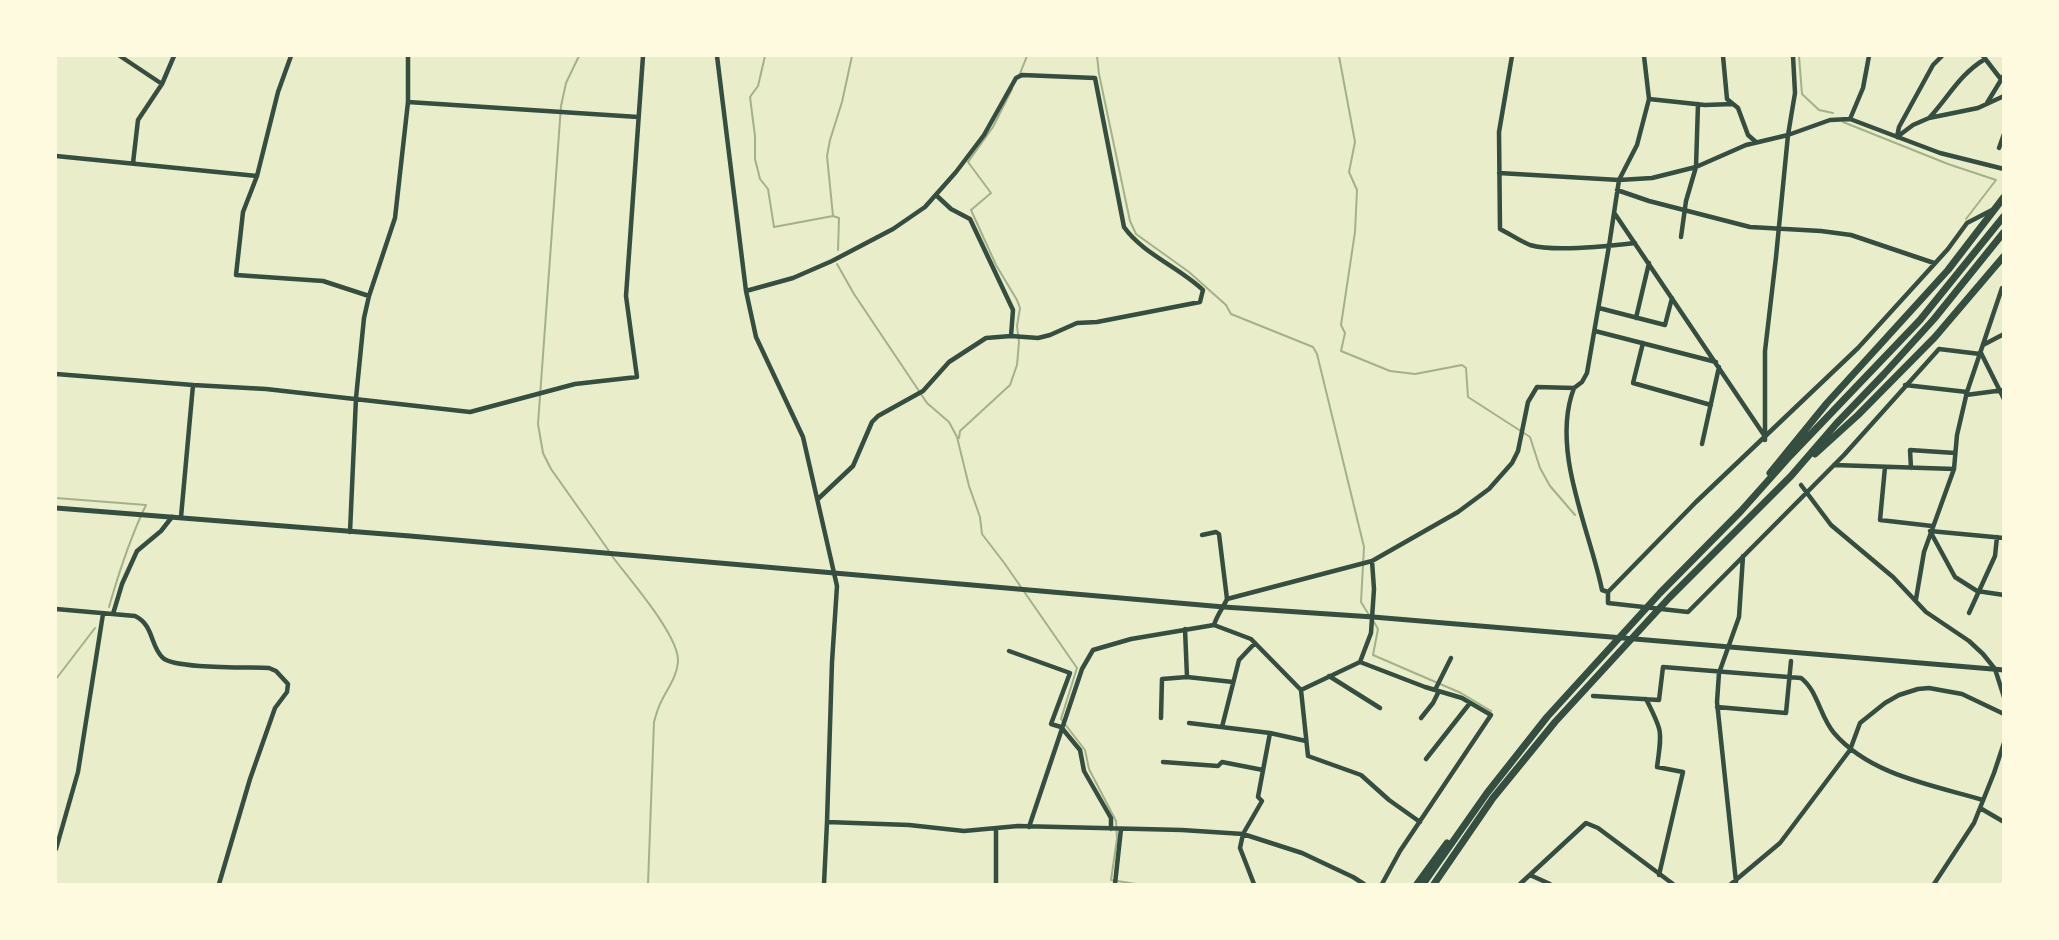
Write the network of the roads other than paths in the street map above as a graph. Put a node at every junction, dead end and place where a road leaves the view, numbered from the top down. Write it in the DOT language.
graph roads {
  1 [pos="120,56"];
  2 [pos="174,56"];
  3 [pos="291,56"];
  4 [pos="408,56"];
  5 [pos="643,56"];
  6 [pos="717,56"];
  7 [pos="1512,56"];
  8 [pos="1644,56"];
  9 [pos="1723,56"];
  10 [pos="1793,56"];
  11 [pos="1869,56"];
  12 [pos="1942,56"];
  13 [pos="1984,57"];
  14 [pos="129,58"];
  15 [pos="2002,76"];
  16 [pos="162,84"];
  17 [pos="2004,96"];
  18 [pos="1649,99"];
  19 [pos="408,102"];
  20 [pos="1987,103"];
  21 [pos="1698,104"];
  22 [pos="1733,104"];
  23 [pos="638,117"];
  24 [pos="1929,118"];
  25 [pos="1850,119"];
  26 [pos="2004,134"];
  27 [pos="1788,135"];
  28 [pos="1897,137"];
  29 [pos="1756,142"];
  30 [pos="1999,148"];
  31 [pos="56,156"];
  32 [pos="134,163"];
  33 [pos="1696,167"];
  34 [pos="2004,169"];
  35 [pos="1499,173"];
  36 [pos="257,176"];
  37 [pos="1619,180"];
  38 [pos="1617,190"];
  39 [pos="936,195"];
  40 [pos="2004,197"];
  41 [pos="1996,208"];
  42 [pos="1685,209"];
  43 [pos="1615,213"];
  44 [pos="2004,216"];
  45 [pos="1779,230"];
  46 [pos="2004,232"];
  47 [pos="1681,237"];
  48 [pos="1635,243"];
  49 [pos="1609,246"];
  50 [pos="2004,256"];
  51 [pos="1649,263"];
  52 [pos="1935,263"];
  53 [pos="2003,288"];
  54 [pos="746,291"];
  55 [pos="369,296"];
  56 [pos="1672,298"];
  57 [pos="1599,308"];
  58 [pos="1636,318"];
  59 [pos="1595,331"];
  60 [pos="2004,334"];
  61 [pos="1012,336"];
  62 [pos="1643,343"];
  63 [pos="1983,345"];
  64 [pos="1980,353"];
  65 [pos="1718,364"];
  66 [pos="56,374"];
  67 [pos="193,385"];
  68 [pos="1905,385"];
  69 [pos="1574,388"];
  70 [pos="2002,391"];
  71 [pos="1966,394"];
  72 [pos="356,398"];
  73 [pos="2004,399"];
  74 [pos="1711,405"];
  75 [pos="1765,438"];
  76 [pos="1702,444"];
  77 [pos="1955,453"];
  78 [pos="1833,465"];
  79 [pos="1884,467"];
  80 [pos="1911,468"];
  81 [pos="1954,469"];
  82 [pos="1791,476"];
  83 [pos="1801,485"];
  84 [pos="1806,491"];
  85 [pos="818,499"];
  86 [pos="56,508"];
  87 [pos="1741,511"];
  88 [pos="172,517"];
  89 [pos="181,518"];
  90 [pos="1931,528"];
  91 [pos="350,532"];
  92 [pos="1202,535"];
  93 [pos="1997,537"];
  94 [pos="2004,538"];
  95 [pos="1743,556"];
  96 [pos="1370,562"];
  97 [pos="833,573"];
  98 [pos="1977,591"];
  99 [pos="1608,592"];
  100 [pos="2004,595"];
  101 [pos="1227,599"];
  102 [pos="1916,599"];
  103 [pos="1224,608"];
  104 [pos="56,609"];
  105 [pos="1969,613"];
  106 [pos="103,614"];
  107 [pos="113,614"];
  108 [pos="1373,617"];
  109 [pos="1214,625"];
  110 [pos="1185,629"];
  111 [pos="1255,643"];
  112 [pos="1728,647"];
  113 [pos="1009,651"];
  114 [pos="1451,658"];
  115 [pos="1791,661"];
  116 [pos="1359,662"];
  117 [pos="1995,669"];
  118 [pos="2004,670"];
  119 [pos="1719,673"];
  120 [pos="1329,676"];
  121 [pos="1187,677"];
  122 [pos="1790,677"];
  123 [pos="1233,682"];
  124 [pos="1301,690"];
  125 [pos="1437,691"];
  126 [pos="1593,696"];
  127 [pos="2004,697"];
  128 [pos="1646,699"];
  129 [pos="1470,703"];
  130 [pos="1717,707"];
  131 [pos="1380,708"];
  132 [pos="2004,714"];
  133 [pos="1421,717"];
  134 [pos="1161,718"];
  135 [pos="1189,723"];
  136 [pos="1222,727"];
  137 [pos="1061,728"];
  138 [pos="1270,733"];
  139 [pos="1306,741"];
  140 [pos="2004,742"];
  141 [pos="1850,750"];
  142 [pos="1426,759"];
  143 [pos="1163,762"];
  144 [pos="1263,771"];
  145 [pos="1983,800"];
  146 [pos="1980,808"];
  147 [pos="827,822"];
  148 [pos="1420,822"];
  149 [pos="2004,822"];
  150 [pos="1029,827"];
  151 [pos="1462,827"];
  152 [pos="996,829"];
  153 [pos="1111,829"];
  154 [pos="1120,830"];
  155 [pos="1244,834"];
  156 [pos="56,849"];
  157 [pos="1530,875"];
  158 [pos="1659,875"];
  159 [pos="1735,884"];
  160 [pos="219,885"];
  161 [pos="824,885"];
  162 [pos="996,885"];
  163 [pos="1115,885"];
  164 [pos="1254,885"];
  165 [pos="1364,885"];
  166 [pos="1382,885"];
  167 [pos="1417,885"];
  168 [pos="1423,885"];
  169 [pos="1434,885"];
  170 [pos="1520,885"];
  171 [pos="1550,885"];
  172 [pos="1673,885"];
  173 [pos="1934,885"];
  1 -- 14 [label="street"];
  2 -- 16 [label="street"];
  3 -- 36 [label="street"];
  4 -- 19 [label="street"];
  5 -- 23 [label="street"];
  6 -- 54 [label="street"];
  7 -- 35 [label="street"];
  8 -- 18 [label="street"];
  9 -- 22 [label="street"];
  10 -- 27 [label="street"];
  11 -- 25 [label="street"];
  12 -- 28 [label="street"];
  13 -- 15 [label="street"];
  13 -- 24 [label="street"];
  14 -- 16 [label="street"];
  15 -- 20 [label="street"];
  16 -- 32 [label="street"];
  17 -- 20 [label="street"];
  18 -- 21 [label="street"];
  18 -- 37 [label="street"];
  19 -- 23 [label="street"];
  19 -- 55 [label="street"];
  20 -- 24 [label="street"];
  21 -- 22 [label="street"];
  21 -- 33 [label="street"];
  22 -- 29 [label="street"];
  23 -- 72 [label="street"];
  24 -- 28 [label="street"];
  25 -- 27 [label="street"];
  25 -- 28 [label="street"];
  26 -- 30 [label="street"];
  27 -- 29 [label="street"];
  27 -- 45 [label="street"];
  28 -- 34 [label="street"];
  29 -- 33 [label="street"];
  31 -- 32 [label="street"];
  32 -- 36 [label="street"];
  33 -- 37 [label="street"];
  33 -- 42 [label="street"];
  35 -- 37 [label="street"];
  35 -- 49 [label="street"];
  36 -- 55 [label="street"];
  37 -- 38 [label="street"];
  38 -- 42 [label="street"];
  38 -- 43 [label="street"];
  39 -- 54 [label="street"];
  39 -- 61 [label="street"];
  39 -- 61 [label="street"];
  40 -- 41 [label="highway"];
  41 -- 52 [label="street"];
  41 -- 87 [label="highway"];
  42 -- 45 [label="street"];
  42 -- 47 [label="street"];
  43 -- 48 [label="street"];
  43 -- 49 [label="street"];
  44 -- 87 [label="highway"];
  45 -- 52 [label="street"];
  45 -- 75 [label="street"];
  46 -- 82 [label="highway"];
  48 -- 49 [label="street"];
  48 -- 51 [label="street"];
  49 -- 57 [label="street"];
  50 -- 82 [label="highway"];
  51 -- 56 [label="street"];
  51 -- 58 [label="street"];
  52 -- 75 [label="street"];
  53 -- 63 [label="street"];
  54 -- 85 [label="street"];
  55 -- 72 [label="street"];
  56 -- 58 [label="street"];
  56 -- 65 [label="street"];
  57 -- 58 [label="street"];
  57 -- 59 [label="street"];
  59 -- 62 [label="street"];
  59 -- 69 [label="street"];
  60 -- 63 [label="street"];
  61 -- 85 [label="street"];
  62 -- 65 [label="street"];
  62 -- 74 [label="street"];
  63 -- 64 [label="street"];
  64 -- 68 [label="street"];
  64 -- 70 [label="street"];
  64 -- 71 [label="street"];
  65 -- 74 [label="street"];
  65 -- 75 [label="street"];
  66 -- 67 [label="street"];
  67 -- 72 [label="street"];
  67 -- 89 [label="street"];
  68 -- 71 [label="street"];
  68 -- 78 [label="street"];
  69 -- 96 [label="street"];
  69 -- 99 [label="street"];
  70 -- 71 [label="street"];
  70 -- 73 [label="street"];
  71 -- 77 [label="street"];
  72 -- 91 [label="street"];
  74 -- 76 [label="street"];
  75 -- 99 [label="street"];
  77 -- 80 [label="street"];
  77 -- 81 [label="street"];
  78 -- 79 [label="street"];
  78 -- 84 [label="street"];
  79 -- 80 [label="street"];
  79 -- 90 [label="street"];
  80 -- 81 [label="street"];
  81 -- 90 [label="street"];
  82 -- 169 [label="highway"];
  83 -- 84 [label="street"];
  84 -- 95 [label="street"];
  84 -- 102 [label="street"];
  85 -- 97 [label="street"];
  86 -- 88 [label="street"];
  87 -- 151 [label="highway"];
  88 -- 89 [label="street"];
  88 -- 107 [label="street"];
  89 -- 91 [label="street"];
  90 -- 93 [label="street"];
  90 -- 98 [label="street"];
  90 -- 102 [label="street"];
  91 -- 97 [label="street"];
  92 -- 101 [label="street"];
  93 -- 94 [label="street"];
  93 -- 98 [label="street"];
  95 -- 99 [label="street"];
  95 -- 112 [label="street"];
  96 -- 101 [label="street"];
  96 -- 108 [label="street"];
  97 -- 103 [label="street"];
  97 -- 147 [label="street"];
  98 -- 100 [label="street"];
  98 -- 105 [label="street"];
  101 -- 103 [label="street"];
  102 -- 117 [label="street"];
  103 -- 108 [label="street"];
  103 -- 109 [label="street"];
  104 -- 106 [label="street"];
  106 -- 107 [label="street"];
  106 -- 156 [label="street"];
  107 -- 160 [label="street"];
  108 -- 112 [label="street"];
  108 -- 116 [label="street"];
  109 -- 110 [label="street"];
  109 -- 111 [label="street"];
  110 -- 121 [label="street"];
  110 -- 137 [label="street"];
  111 -- 123 [label="street"];
  111 -- 124 [label="street"];
  112 -- 117 [label="street"];
  112 -- 119 [label="street"];
  113 -- 137 [label="street"];
  114 -- 125 [label="street"];
  115 -- 122 [label="street"];
  116 -- 120 [label="street"];
  116 -- 125 [label="street"];
  117 -- 118 [label="street"];
  117 -- 127 [label="street"];
  119 -- 122 [label="street"];
  119 -- 128 [label="street"];
  119 -- 130 [label="street"];
  120 -- 124 [label="street"];
  120 -- 131 [label="street"];
  121 -- 123 [label="street"];
  121 -- 134 [label="street"];
  122 -- 130 [label="street"];
  122 -- 141 [label="street"];
  123 -- 136 [label="street"];
  124 -- 139 [label="street"];
  125 -- 129 [label="street"];
  125 -- 133 [label="street"];
  126 -- 128 [label="street"];
  128 -- 158 [label="street"];
  129 -- 142 [label="street"];
  129 -- 148 [label="street"];
  130 -- 159 [label="street"];
  132 -- 141 [label="street"];
  135 -- 136 [label="street"];
  136 -- 138 [label="street"];
  137 -- 150 [label="street"];
  137 -- 153 [label="street"];
  138 -- 139 [label="street"];
  138 -- 144 [label="street"];
  139 -- 148 [label="street"];
  140 -- 145 [label="street"];
  141 -- 145 [label="street"];
  141 -- 159 [label="street"];
  143 -- 144 [label="street"];
  144 -- 155 [label="street"];
  145 -- 146 [label="street"];
  146 -- 149 [label="street"];
  146 -- 173 [label="street"];
  147 -- 152 [label="street"];
  147 -- 161 [label="street"];
  148 -- 166 [label="street"];
  150 -- 152 [label="street"];
  150 -- 153 [label="street"];
  151 -- 167 [label="highway"];
  151 -- 168 [label="highway"];
  152 -- 162 [label="street"];
  153 -- 154 [label="street"];
  154 -- 155 [label="street"];
  154 -- 163 [label="street"];
  155 -- 164 [label="street"];
  155 -- 165 [label="street"];
  157 -- 158 [label="street"];
  157 -- 170 [label="street"];
  157 -- 171 [label="street"];
  158 -- 172 [label="street"];
}
